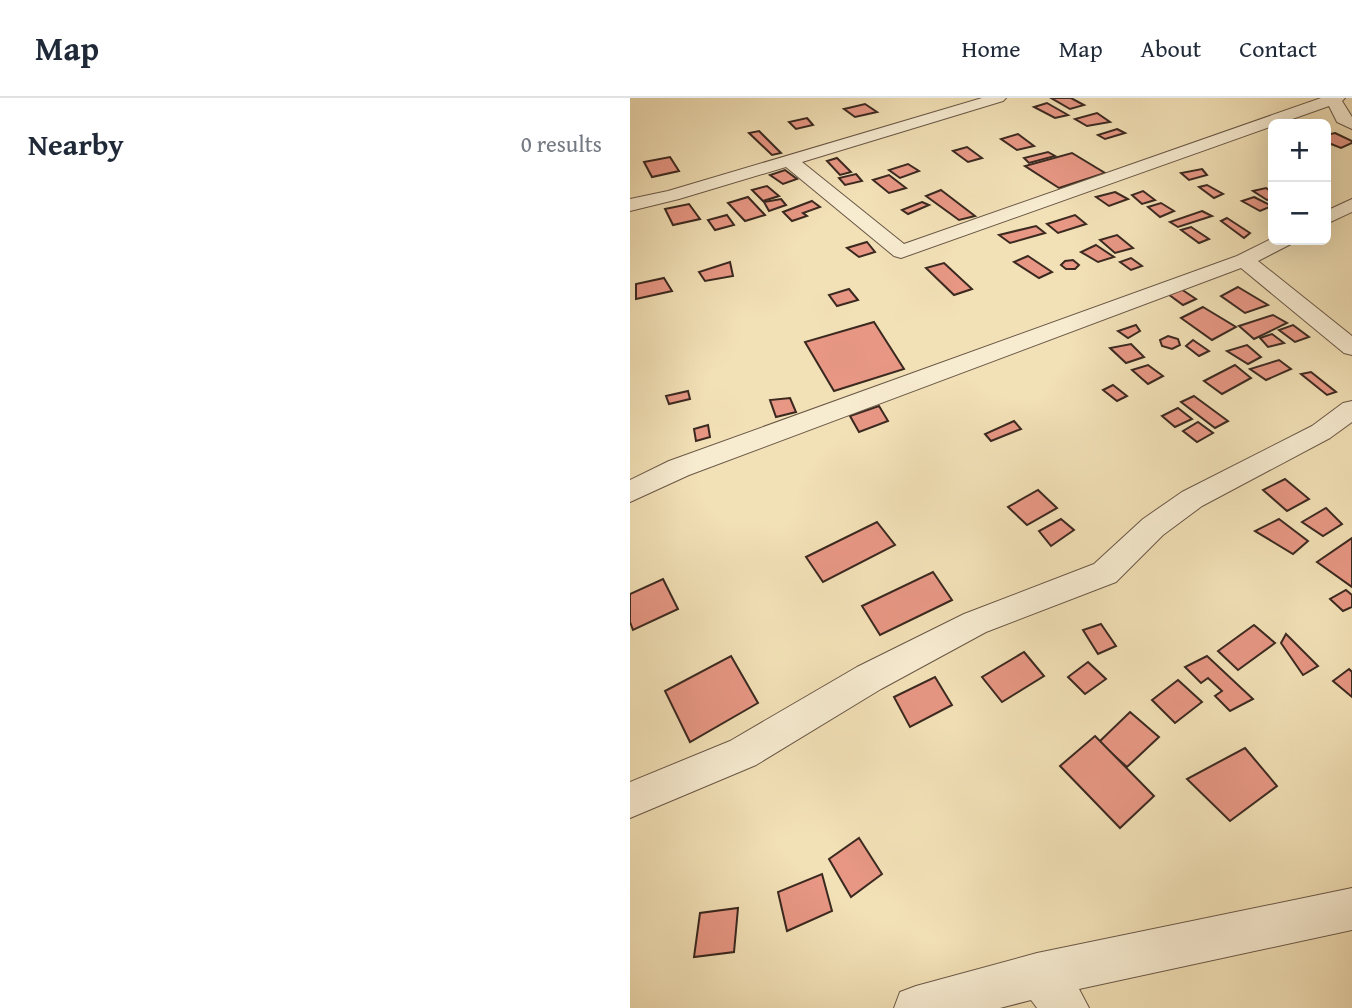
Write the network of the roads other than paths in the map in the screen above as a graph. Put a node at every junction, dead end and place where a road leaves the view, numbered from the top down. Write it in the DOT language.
graph roads {
  1 [pos="998,98"];
  2 [pos="1333,98"];
  3 [pos="1352,124"];
  4 [pos="789,160"];
  5 [pos="630,205"];
  6 [pos="1352,205"];
  7 [pos="1331,216"];
  8 [pos="1274,245"];
  9 [pos="1244,260"];
  10 [pos="1352,348"];
  11 [pos="1352,410"];
  12 [pos="630,492"];
  13 [pos="630,800"];
  14 [pos="1352,909"];
  15 [pos="1037,975"];
  16 [pos="916,1008"];
  17 [pos="1067,1008"];
  1 -- 4 [label="street"];
  2 -- 3 [label="street"];
  2 -- 4 [label="street"];
  4 -- 5 [label="street"];
  6 -- 7 [label="street"];
  8 -- 9 [label="street"];
  9 -- 10 [label="street"];
  9 -- 12 [label="street"];
  11 -- 13 [label="street"];
  14 -- 15 [label="street"];
  15 -- 16 [label="street"];
  15 -- 17 [label="street"];
}
